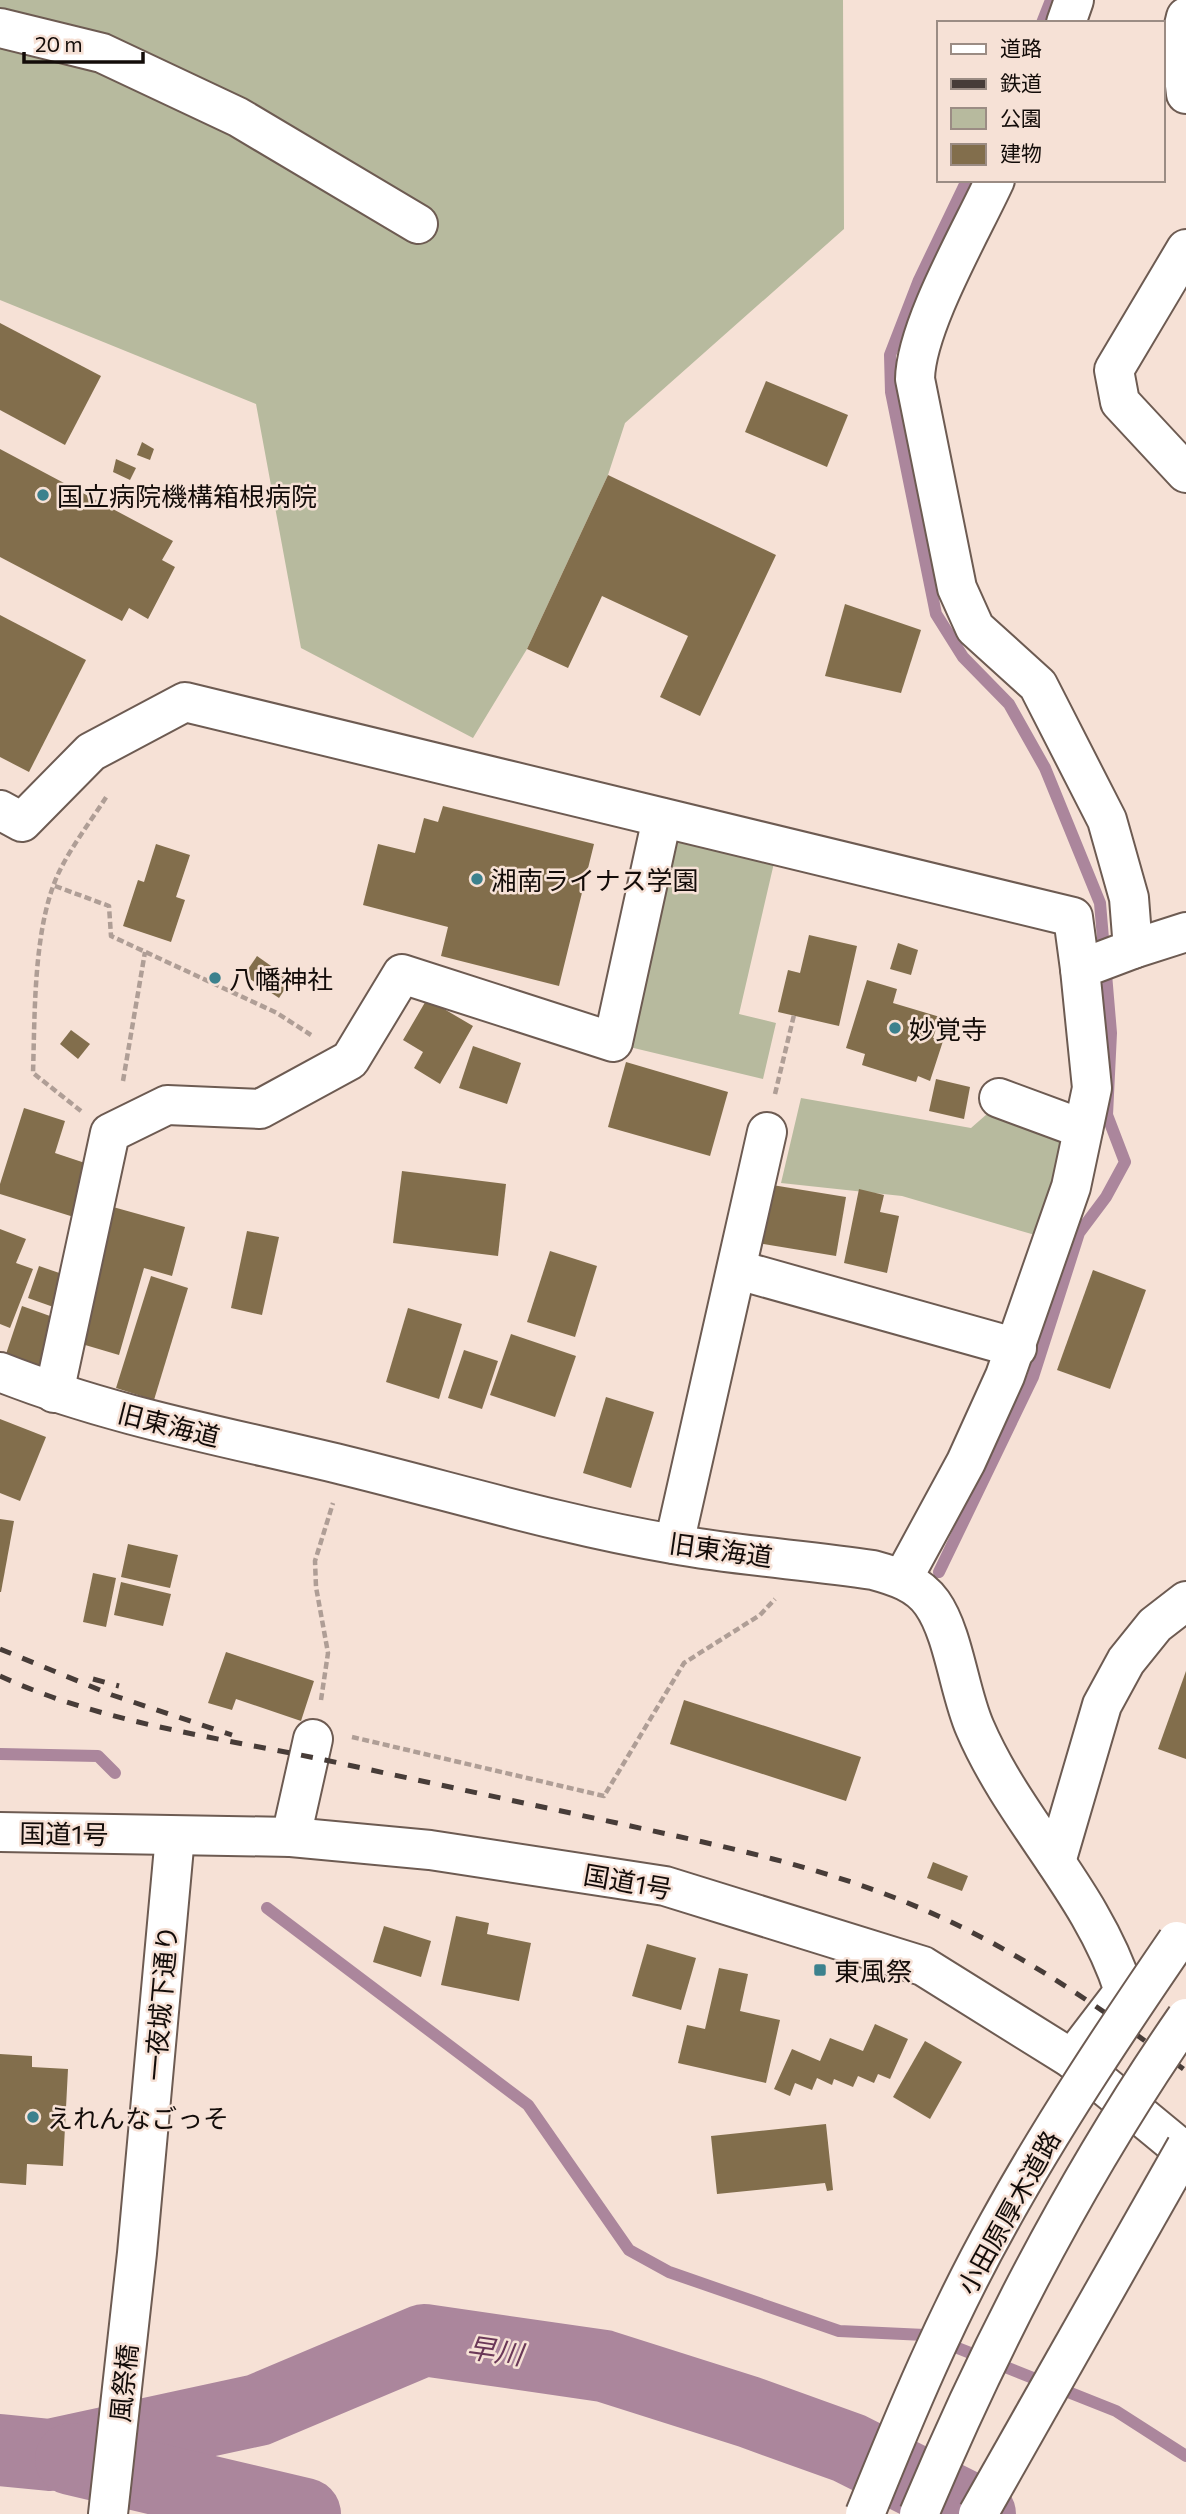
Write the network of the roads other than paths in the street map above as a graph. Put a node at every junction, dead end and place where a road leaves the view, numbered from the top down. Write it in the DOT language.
graph roads {
  1 [pos="1074,0"];
  2 [pos="1186,17"];
  3 [pos="1067,21"];
  4 [pos="0,28"];
  5 [pos="1186,94"];
  6 [pos="994,182"];
  7 [pos="418,224"];
  8 [pos="1186,249"];
  9 [pos="1186,473"];
  10 [pos="0,810"];
  11 [pos="662,818"];
  12 [pos="1186,932"];
  13 [pos="1131,950"];
  14 [pos="1081,968"];
  15 [pos="999,1098"];
  16 [pos="1083,1129"];
  17 [pos="766,1132"];
  18 [pos="742,1271"];
  19 [pos="1017,1348"];
  20 [pos="0,1372"];
  21 [pos="54,1393"];
  22 [pos="674,1544"];
  23 [pos="903,1578"];
  24 [pos="1186,1601"];
  25 [pos="313,1739"];
  26 [pos="0,1832"];
  27 [pos="175,1836"];
  28 [pos="291,1837"];
  29 [pos="1056,1862"];
  30 [pos="1182,1935"];
  31 [pos="1186,2018"];
  32 [pos="1072,2059"];
  33 [pos="1186,2147"];
  34 [pos="1186,2152"];
  35 [pos="138,2253"];
  36 [pos="108,2514"];
  37 [pos="865,2514"];
  38 [pos="919,2514"];
  39 [pos="978,2514"];
  1 -- 3 [label="main road"];
  2 -- 5 [label="main road"];
  4 -- 7 [label="main road"];
  6 -- 13 [label="main road"];
  8 -- 9 [label="main road"];
  10 -- 11 [label="main road"];
  11 -- 14 [label="main road"];
  11 -- 21 [label="main road"];
  12 -- 13 [label="main road"];
  13 -- 14 [label="main road"];
  14 -- 16 [label="main road"];
  15 -- 16 [label="main road"];
  16 -- 19 [label="main road"];
  17 -- 22 [label="main road"];
  18 -- 19 [label="main road"];
  19 -- 23 [label="main road"];
  20 -- 21 [label="main road, 旧東海道"];
  21 -- 22 [label="main road, 旧東海道"];
  22 -- 23 [label="main road, 旧東海道"];
  23 -- 29 [label="main road, 旧東海道"];
  24 -- 29 [label="main road"];
  25 -- 28 [label="main road"];
  26 -- 27 [label="main road, 国道1号"];
  27 -- 28 [label="main road, 国道1号"];
  27 -- 35 [label="main road, 一夜城下通り"];
  28 -- 32 [label="main road, 国道1号"];
  29 -- 32 [label="main road, 旧東海道"];
  30 -- 37 [label="main road, 小田原厚木道路, bridge"];
  31 -- 38 [label="main road, 小田原厚木道路, bridge"];
  32 -- 34 [label="main road, 国道1号"];
  33 -- 39 [label="main road, bridge"];
  35 -- 36 [label="main road, 風祭橋"];
}
